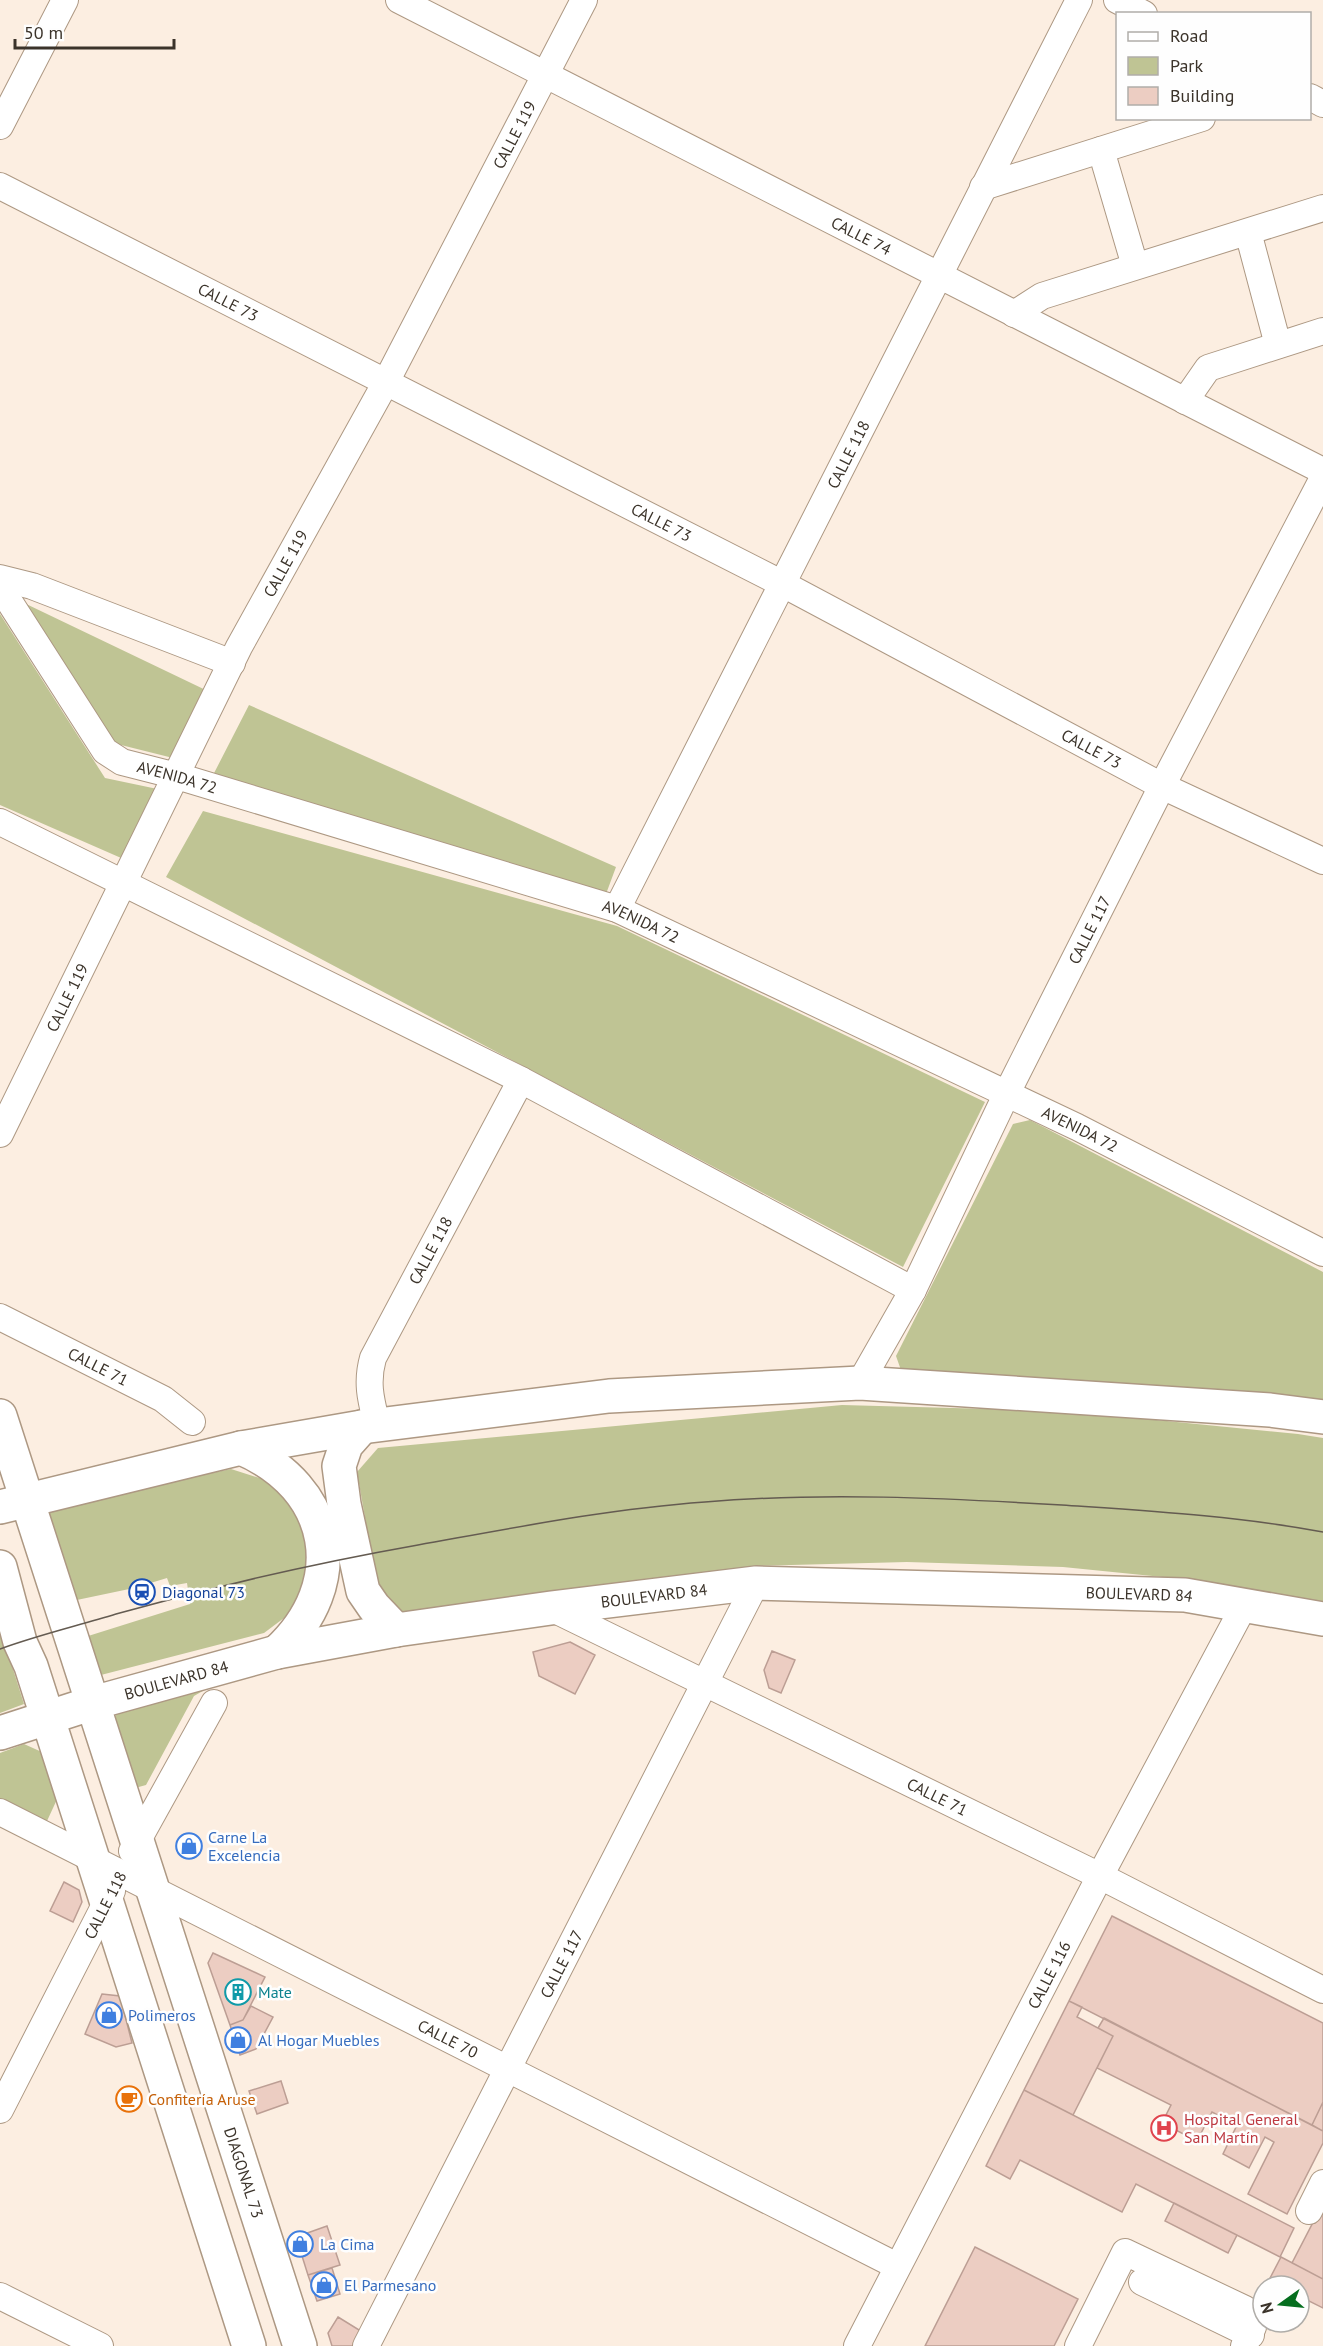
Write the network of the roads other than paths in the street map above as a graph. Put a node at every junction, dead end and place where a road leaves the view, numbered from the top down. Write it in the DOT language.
graph roads {
  1 [pos="65,0"];
  2 [pos="399,0"];
  3 [pos="584,0"];
  4 [pos="1079,0"];
  5 [pos="1117,0"];
  6 [pos="1140,12"];
  7 [pos="546,75"];
  8 [pos="1196,120"];
  9 [pos="0,126"];
  10 [pos="1101,150"];
  11 [pos="0,186"];
  12 [pos="983,187"];
  13 [pos="1323,208"];
  14 [pos="1248,232"];
  15 [pos="1136,266"];
  16 [pos="938,275"];
  17 [pos="1014,314"];
  18 [pos="1323,331"];
  19 [pos="1278,345"];
  20 [pos="386,382"];
  21 [pos="1185,401"];
  22 [pos="1323,471"];
  23 [pos="1323,478"];
  24 [pos="0,578"];
  25 [pos="781,583"];
  26 [pos="0,586"];
  27 [pos="231,663"];
  28 [pos="177,776"];
  29 [pos="1162,786"];
  30 [pos="0,822"];
  31 [pos="1323,861"];
  32 [pos="124,882"];
  33 [pos="617,909"];
  34 [pos="521,1080"];
  35 [pos="1007,1093"];
  36 [pos="0,1134"];
  37 [pos="1323,1253"];
  38 [pos="913,1290"];
  39 [pos="0,1317"];
  40 [pos="860,1383"];
  41 [pos="0,1416"];
  42 [pos="1323,1417"];
  43 [pos="192,1422"];
  44 [pos="369,1426"];
  45 [pos="241,1448"];
  46 [pos="14,1503"];
  47 [pos="0,1567"];
  48 [pos="756,1583"];
  49 [pos="1245,1604"];
  50 [pos="551,1608"];
  51 [pos="1323,1619"];
  52 [pos="396,1630"];
  53 [pos="277,1652"];
  54 [pos="706,1682"];
  55 [pos="93,1703"];
  56 [pos="214,1703"];
  57 [pos="47,1718"];
  58 [pos="0,1733"];
  59 [pos="0,1812"];
  60 [pos="138,1840"];
  61 [pos="1100,1876"];
  62 [pos="107,1878"];
  63 [pos="154,1890"];
  64 [pos="1323,1990"];
  65 [pos="507,2069"];
  66 [pos="0,2110"];
  67 [pos="1323,2183"];
  68 [pos="1309,2211"];
  69 [pos="897,2266"];
  70 [pos="1142,2282"];
  71 [pos="0,2296"];
  72 [pos="1250,2342"];
  73 [pos="100,2346"];
  74 [pos="249,2346"];
  75 [pos="300,2346"];
  76 [pos="366,2346"];
  77 [pos="857,2346"];
  78 [pos="1078,2346"];
  1 -- 9 [label="street"];
  2 -- 7 [label="street, CALLE 74"];
  3 -- 7 [label="street, CALLE 119"];
  4 -- 12 [label="street, CALLE 118"];
  5 -- 6 [label="street"];
  7 -- 16 [label="street, CALLE 74"];
  7 -- 20 [label="street, CALLE 119"];
  8 -- 10 [label="street"];
  10 -- 12 [label="street"];
  10 -- 15 [label="street"];
  11 -- 20 [label="street, CALLE 73"];
  12 -- 16 [label="street, CALLE 118"];
  13 -- 14 [label="street"];
  14 -- 15 [label="street"];
  14 -- 19 [label="street"];
  15 -- 17 [label="street"];
  16 -- 17 [label="street, CALLE 74"];
  16 -- 25 [label="street, CALLE 118"];
  17 -- 21 [label="street, CALLE 74"];
  18 -- 19 [label="street"];
  19 -- 21 [label="street"];
  20 -- 25 [label="street, CALLE 73"];
  20 -- 27 [label="street, CALLE 119"];
  21 -- 22 [label="street, CALLE 74"];
  23 -- 29 [label="street, CALLE 117"];
  24 -- 27 [label="street"];
  25 -- 29 [label="street, CALLE 73"];
  25 -- 33 [label="street, CALLE 118"];
  26 -- 28 [label="street, AVENIDA 72"];
  27 -- 28 [label="street, CALLE 119"];
  28 -- 32 [label="street, CALLE 119"];
  28 -- 33 [label="street, AVENIDA 72"];
  29 -- 31 [label="street, CALLE 73"];
  29 -- 35 [label="street, CALLE 117"];
  30 -- 32 [label="street"];
  32 -- 34 [label="street"];
  32 -- 36 [label="street, CALLE 119"];
  33 -- 35 [label="street, AVENIDA 72"];
  34 -- 38 [label="street"];
  34 -- 44 [label="street, CALLE 118"];
  35 -- 37 [label="street, AVENIDA 72"];
  35 -- 38 [label="street, CALLE 117"];
  38 -- 40 [label="street, CALLE 117"];
  39 -- 43 [label="street, CALLE 71"];
  40 -- 42 [label="main road"];
  40 -- 44 [label="main road"];
  41 -- 46 [label="main road, DIAGONAL 73"];
  44 -- 45 [label="main road"];
  44 -- 52 [label="main road"];
  45 -- 46 [label="main road"];
  45 -- 53 [label="main road"];
  46 -- 55 [label="main road, DIAGONAL 73"];
  47 -- 57 [label="main road"];
  48 -- 49 [label="main road, BOULEVARD 84"];
  48 -- 50 [label="main road, BOULEVARD 84"];
  48 -- 54 [label="street, CALLE 117"];
  49 -- 51 [label="main road, BOULEVARD 84"];
  49 -- 61 [label="street, CALLE 116"];
  50 -- 52 [label="main road, BOULEVARD 84"];
  50 -- 54 [label="street, CALLE 71"];
  52 -- 53 [label="main road, BOULEVARD 84"];
  53 -- 55 [label="main road, BOULEVARD 84"];
  54 -- 61 [label="street, CALLE 71"];
  54 -- 65 [label="street, CALLE 117"];
  55 -- 57 [label="main road, BOULEVARD 84"];
  55 -- 60 [label="main road, DIAGONAL 73"];
  56 -- 60 [label="street, CALLE 118"];
  57 -- 58 [label="main road, BOULEVARD 84"];
  57 -- 62 [label="main road"];
  59 -- 62 [label="street, CALLE 70"];
  60 -- 62 [label="street, CALLE 118"];
  60 -- 63 [label="main road, DIAGONAL 73"];
  61 -- 64 [label="street, CALLE 71"];
  61 -- 69 [label="street, CALLE 116"];
  62 -- 63 [label="street, CALLE 70"];
  62 -- 66 [label="street, CALLE 118"];
  62 -- 74 [label="main road"];
  63 -- 65 [label="street, CALLE 70"];
  63 -- 75 [label="main road, DIAGONAL 73"];
  65 -- 69 [label="street, CALLE 70"];
  65 -- 76 [label="street, CALLE 117"];
  67 -- 68 [label="street"];
  69 -- 77 [label="street, CALLE 116"];
  70 -- 72 [label="street"];
  71 -- 73 [label="street"];
  72 -- 78 [label="street"];
}
